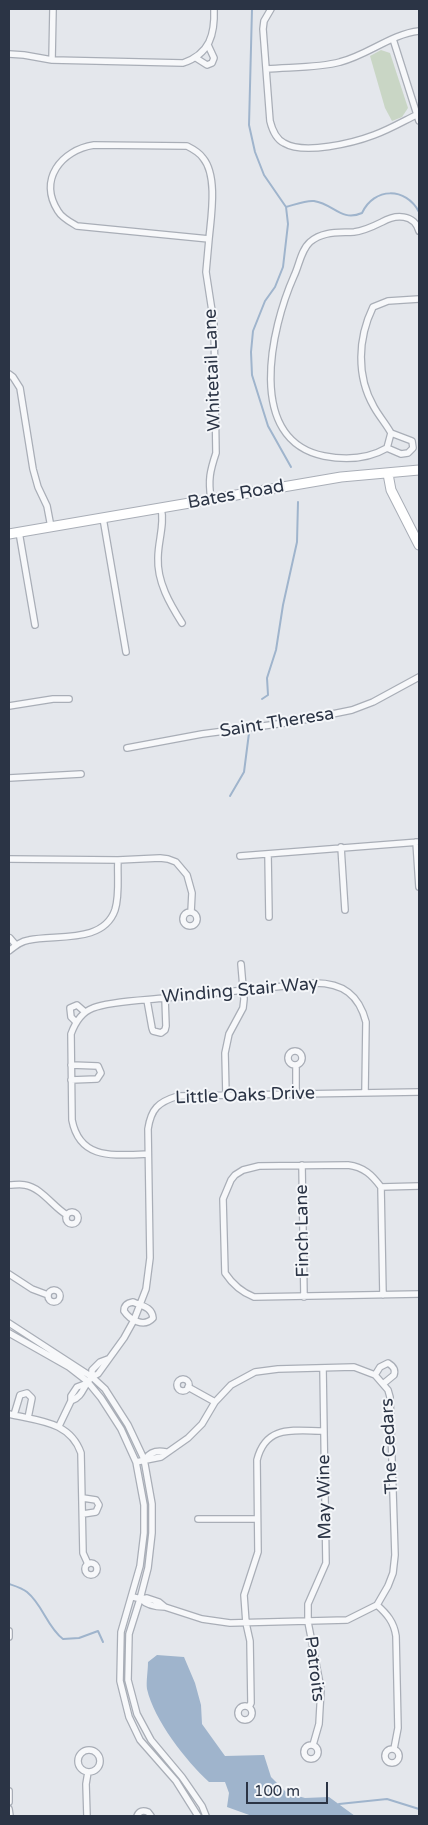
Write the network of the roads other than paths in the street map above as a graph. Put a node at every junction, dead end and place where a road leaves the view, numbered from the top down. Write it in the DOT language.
graph roads {
  1 [pos="53,9"];
  2 [pos="214,9"];
  3 [pos="270,9"];
  4 [pos="419,32"];
  5 [pos="393,39"];
  6 [pos="208,45"];
  7 [pos="9,54"];
  8 [pos="196,58"];
  9 [pos="52,60"];
  10 [pos="267,69"];
  11 [pos="416,115"];
  12 [pos="419,121"];
  13 [pos="419,231"];
  14 [pos="209,240"];
  15 [pos="419,299"];
  16 [pos="9,374"];
  17 [pos="392,433"];
  18 [pos="387,448"];
  19 [pos="419,470"];
  20 [pos="388,474"];
  21 [pos="211,499"];
  22 [pos="161,508"];
  23 [pos="103,518"];
  24 [pos="51,527"];
  25 [pos="19,532"];
  26 [pos="9,534"];
  27 [pos="419,545"];
  28 [pos="182,623"];
  29 [pos="35,625"];
  30 [pos="126,652"];
  31 [pos="419,678"];
  32 [pos="69,699"];
  33 [pos="9,706"];
  34 [pos="127,748"];
  35 [pos="81,774"];
  36 [pos="9,778"];
  37 [pos="418,842"];
  38 [pos="341,847"];
  39 [pos="268,854"];
  40 [pos="240,856"];
  41 [pos="9,859"];
  42 [pos="118,860"];
  43 [pos="419,887"];
  44 [pos="345,910"];
  45 [pos="191,912"];
  46 [pos="269,917"];
  47 [pos="10,938"];
  48 [pos="16,945"];
  49 [pos="9,951"];
  50 [pos="241,964"];
  51 [pos="244,990"];
  52 [pos="165,998"];
  53 [pos="147,1000"];
  54 [pos="85,1012"];
  55 [pos="76,1022"];
  56 [pos="71,1065"];
  57 [pos="296,1065"];
  58 [pos="71,1080"];
  59 [pos="365,1092"];
  60 [pos="419,1092"];
  61 [pos="296,1094"];
  62 [pos="226,1095"];
  63 [pos="148,1154"];
  64 [pos="302,1166"];
  65 [pos="9,1185"];
  66 [pos="419,1186"];
  67 [pos="381,1187"];
  68 [pos="67,1215"];
  69 [pos="9,1274"];
  70 [pos="383,1294"];
  71 [pos="419,1294"];
  72 [pos="48,1295"];
  73 [pos="304,1297"];
  74 [pos="141,1306"];
  75 [pos="134,1320"];
  76 [pos="9,1324"];
  77 [pos="9,1333"];
  78 [pos="323,1368"];
  79 [pos="375,1375"];
  80 [pos="89,1380"];
  81 [pos="383,1384"];
  82 [pos="188,1387"];
  83 [pos="215,1402"];
  84 [pos="12,1415"];
  85 [pos="28,1418"];
  86 [pos="59,1426"];
  87 [pos="324,1430"];
  88 [pos="144,1459"];
  89 [pos="136,1462"];
  90 [pos="83,1498"];
  91 [pos="83,1514"];
  92 [pos="257,1518"];
  93 [pos="198,1520"];
  94 [pos="88,1564"];
  95 [pos="132,1596"];
  96 [pos="141,1599"];
  97 [pos="377,1605"];
  98 [pos="308,1622"];
  99 [pos="246,1623"];
  100 [pos="9,1631"];
  101 [pos="9,1637"];
  102 [pos="249,1707"];
  103 [pos="313,1745"];
  104 [pos="394,1749"];
  105 [pos="88,1772"];
  106 [pos="9,1791"];
  107 [pos="9,1802"];
  108 [pos="9,1809"];
  109 [pos="10,1816"];
  110 [pos="87,1816"];
  111 [pos="137,1816"];
  112 [pos="151,1816"];
  113 [pos="198,1816"];
  114 [pos="206,1816"];
  1 -- 9 [label="street"];
  2 -- 6 [label="street"];
  3 -- 10 [label="street"];
  4 -- 5 [label="street"];
  5 -- 10 [label="street"];
  5 -- 11 [label="street"];
  6 -- 8 [label="street"];
  6 -- 8 [label="street"];
  7 -- 9 [label="street"];
  8 -- 9 [label="street"];
  10 -- 11 [label="street"];
  11 -- 12 [label="street"];
  13 -- 18 [label="street"];
  14 -- 14 [label="street, Whitetail Lane"];
  14 -- 21 [label="street, Whitetail Lane"];
  15 -- 17 [label="street"];
  16 -- 24 [label="street"];
  17 -- 18 [label="street"];
  17 -- 18 [label="street"];
  19 -- 20 [label="street, Bates Road"];
  20 -- 21 [label="street, Bates Road"];
  20 -- 27 [label="street"];
  21 -- 22 [label="street, Bates Road"];
  22 -- 23 [label="street, Bates Road"];
  22 -- 28 [label="street"];
  23 -- 24 [label="street, Bates Road"];
  23 -- 30 [label="street"];
  24 -- 25 [label="street, Bates Road"];
  25 -- 26 [label="street, Bates Road"];
  25 -- 29 [label="street"];
  31 -- 34 [label="street, Saint Theresa"];
  32 -- 33 [label="street"];
  35 -- 36 [label="street"];
  37 -- 38 [label="street"];
  37 -- 43 [label="street"];
  38 -- 39 [label="street"];
  38 -- 44 [label="street"];
  39 -- 40 [label="street"];
  39 -- 46 [label="street"];
  41 -- 42 [label="street"];
  42 -- 45 [label="street"];
  42 -- 48 [label="street"];
  47 -- 48 [label="street"];
  48 -- 49 [label="street"];
  50 -- 51 [label="street"];
  51 -- 52 [label="street, Winding Stair Way"];
  51 -- 59 [label="street, Winding Stair Way"];
  51 -- 62 [label="street"];
  52 -- 53 [label="street, Winding Stair Way"];
  52 -- 53 [label="street"];
  53 -- 54 [label="street, Winding Stair Way"];
  54 -- 55 [label="street, Winding Stair Way"];
  54 -- 55 [label="street, Winding Stair Way"];
  55 -- 56 [label="street, Winding Stair Way"];
  56 -- 58 [label="street, Winding Stair Way"];
  56 -- 58 [label="street"];
  57 -- 61 [label="street"];
  58 -- 63 [label="street, Winding Stair Way"];
  59 -- 60 [label="street, Little Oaks Drive"];
  59 -- 61 [label="street, Little Oaks Drive"];
  61 -- 62 [label="street, Little Oaks Drive"];
  62 -- 63 [label="street, Little Oaks Drive"];
  63 -- 74 [label="street, Little Oaks Drive"];
  64 -- 67 [label="street"];
  64 -- 73 [label="street, Finch Lane"];
  64 -- 73 [label="street"];
  65 -- 68 [label="street"];
  66 -- 67 [label="street"];
  67 -- 70 [label="street"];
  69 -- 72 [label="street"];
  70 -- 71 [label="street"];
  70 -- 73 [label="street"];
  74 -- 75 [label="street, Little Oaks Drive"];
  74 -- 75 [label="street"];
  74 -- 75 [label="street"];
  75 -- 80 [label="street, Little Oaks Drive"];
  76 -- 80 [label="street"];
  77 -- 80 [label="street"];
  78 -- 79 [label="street, The Cedars"];
  78 -- 83 [label="street, The Cedars"];
  78 -- 87 [label="street, May Wine"];
  79 -- 81 [label="street, The Cedars"];
  79 -- 81 [label="street"];
  80 -- 86 [label="street, Little Oaks Drive"];
  80 -- 88 [label="street"];
  80 -- 89 [label="street"];
  81 -- 97 [label="street, The Cedars"];
  82 -- 83 [label="street"];
  83 -- 88 [label="street, The Cedars"];
  84 -- 85 [label="street"];
  84 -- 85 [label="street"];
  85 -- 86 [label="street"];
  86 -- 90 [label="street"];
  87 -- 92 [label="street"];
  87 -- 98 [label="street, May Wine"];
  88 -- 89 [label="street, The Cedars"];
  88 -- 96 [label="street"];
  89 -- 95 [label="street"];
  90 -- 91 [label="street"];
  90 -- 91 [label="street"];
  91 -- 94 [label="street"];
  92 -- 93 [label="street"];
  92 -- 99 [label="street"];
  95 -- 96 [label="street"];
  95 -- 113 [label="street"];
  96 -- 99 [label="street"];
  96 -- 114 [label="street"];
  97 -- 98 [label="street"];
  97 -- 104 [label="street"];
  98 -- 99 [label="street"];
  98 -- 103 [label="street, Patroits"];
  99 -- 102 [label="street"];
  100 -- 101 [label="street"];
  105 -- 110 [label="street"];
  106 -- 107 [label="street"];
  108 -- 109 [label="street"];
  111 -- 112 [label="street"];
}
